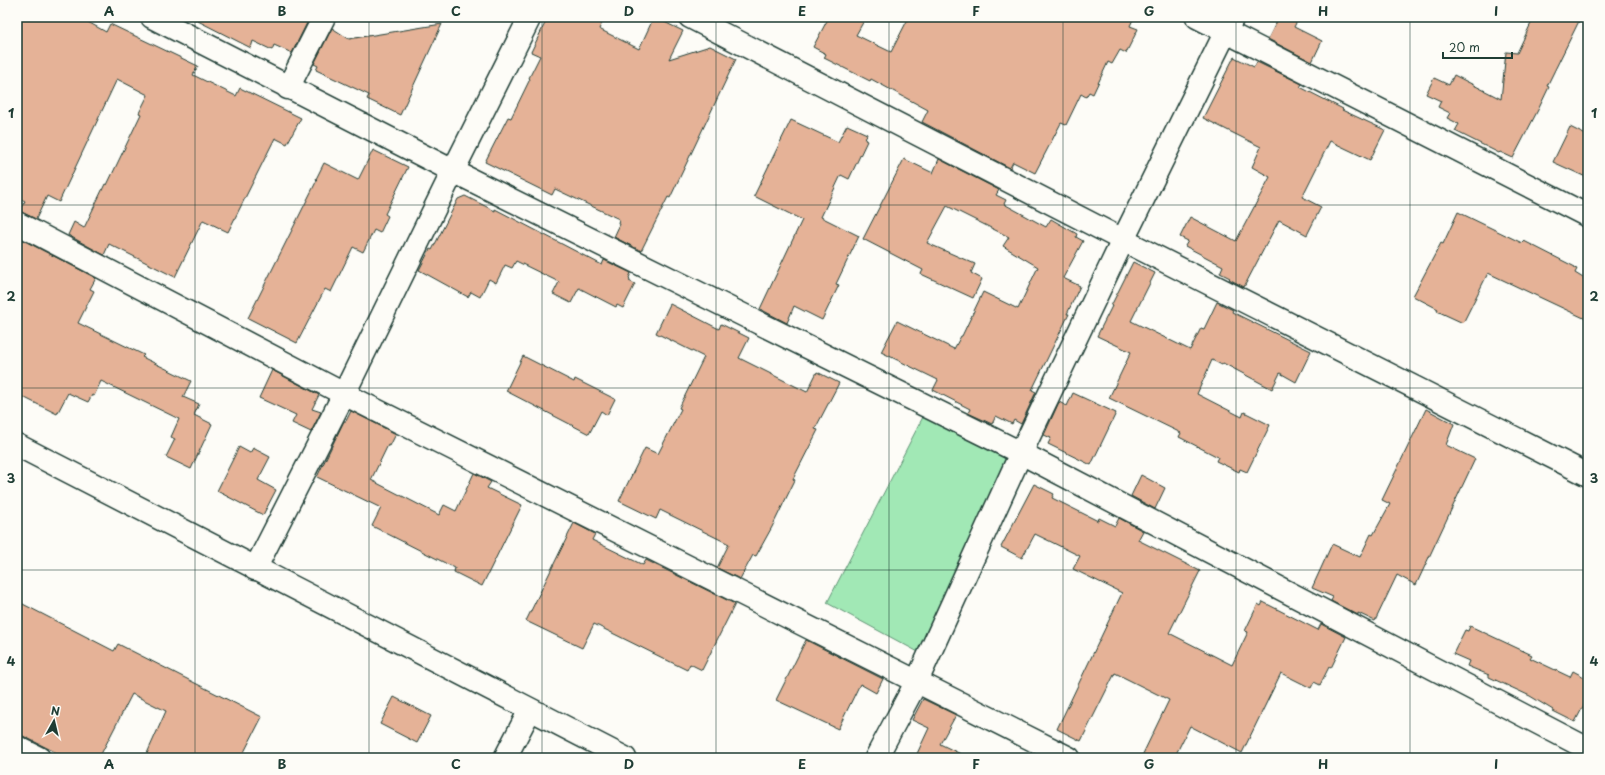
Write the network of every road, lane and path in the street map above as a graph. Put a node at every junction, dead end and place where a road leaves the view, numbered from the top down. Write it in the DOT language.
graph roads {
  1 [pos="152,17"];
  2 [pos="324,17"];
  3 [pos="530,17"];
  4 [pos="690,17"];
  5 [pos="1197,17"];
  6 [pos="1229,24"];
  7 [pos="288,88"];
  8 [pos="453,171"];
  9 [pos="1588,216"];
  10 [pos="17,223"];
  11 [pos="1123,240"];
  12 [pos="344,394"];
  13 [pos="17,446"];
  14 [pos="1021,453"];
  15 [pos="1588,475"];
  16 [pos="255,569"];
  17 [pos="917,681"];
  18 [pos="530,710"];
  19 [pos="17,747"];
  20 [pos="1588,749"];
  21 [pos="39,758"];
  22 [pos="505,758"];
  23 [pos="625,758"];
  24 [pos="876,758"];
  25 [pos="1069,758"];
  1 -- 7 [label="street"];
  2 -- 7 [label="street"];
  3 -- 8 [label="street"];
  4 -- 11 [label="street"];
  5 -- 6 [label="street"];
  6 -- 9 [label="street"];
  6 -- 11 [label="street"];
  7 -- 8 [label="street"];
  8 -- 12 [label="street"];
  8 -- 14 [label="street"];
  10 -- 12 [label="street"];
  11 -- 14 [label="street"];
  11 -- 15 [label="street"];
  12 -- 16 [label="street"];
  12 -- 17 [label="street"];
  13 -- 16 [label="street"];
  14 -- 17 [label="street"];
  14 -- 20 [label="street"];
  16 -- 18 [label="street"];
  17 -- 24 [label="street"];
  17 -- 25 [label="street"];
  18 -- 22 [label="street"];
  18 -- 23 [label="street"];
  19 -- 21 [label="street"];
}
